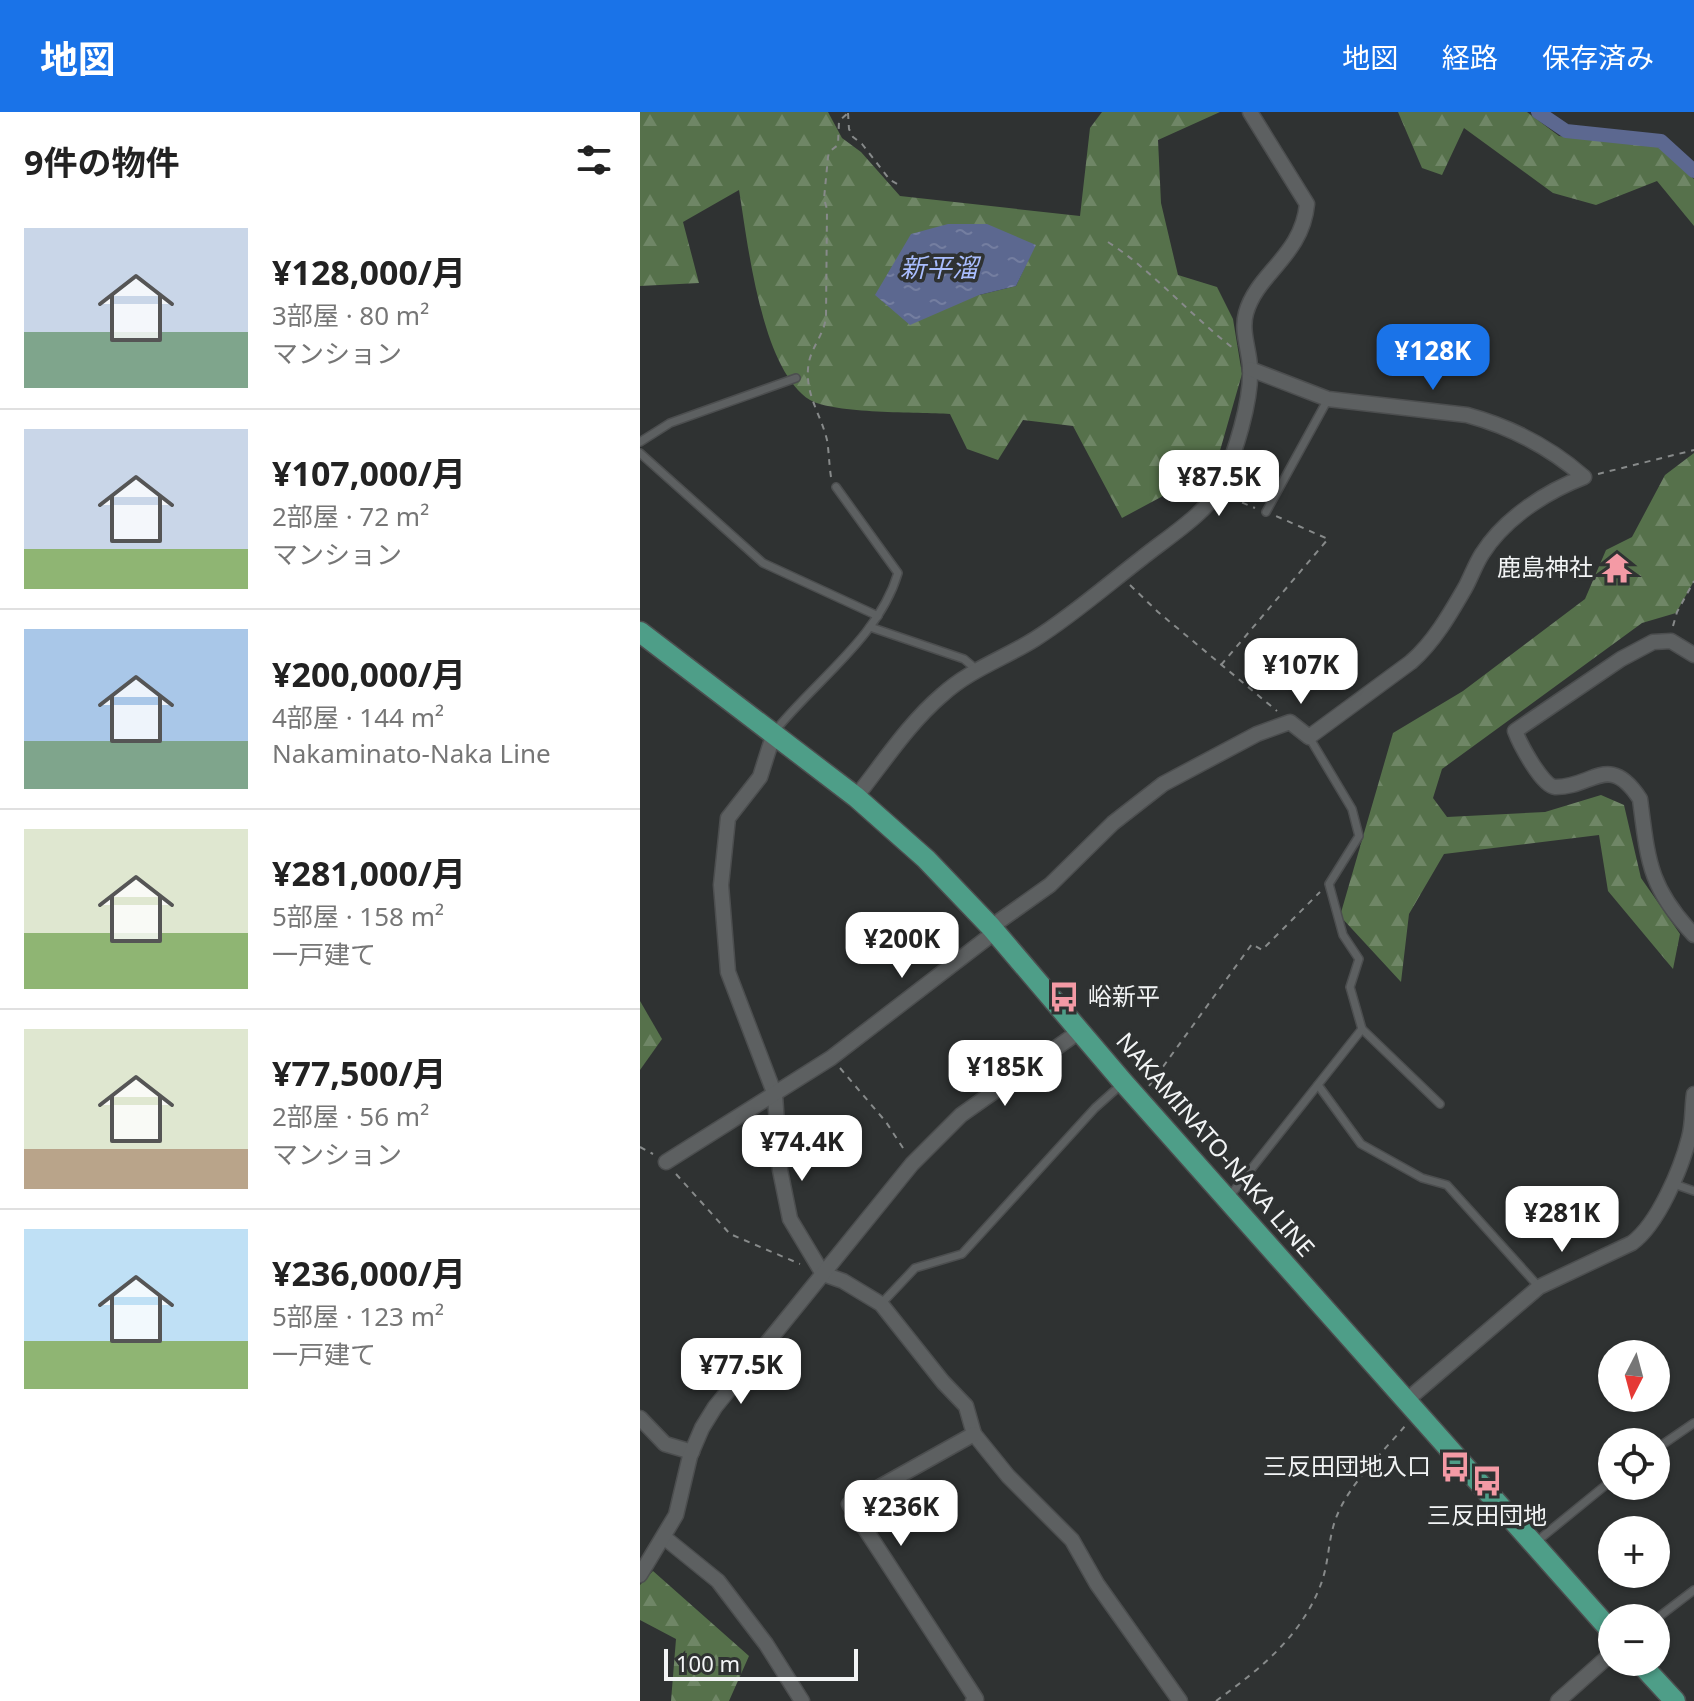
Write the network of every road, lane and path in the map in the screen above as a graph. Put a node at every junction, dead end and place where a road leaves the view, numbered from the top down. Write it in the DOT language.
graph roads {
  1 [pos="848,112"];
  2 [pos="1250,112"];
  3 [pos="901,186"];
  4 [pos="1108,242"];
  5 [pos="1237,351"];
  6 [pos="1250,369"];
  7 [pos="796,378"];
  8 [pos="1328,399"];
  9 [pos="640,442"];
  10 [pos="1694,450"];
  11 [pos="640,453"];
  12 [pos="1584,477"];
  13 [pos="836,487"];
  14 [pos="1217,492"];
  15 [pos="1266,512"];
  16 [pos="1120,575"];
  17 [pos="1694,581"];
  18 [pos="878,616"];
  19 [pos="870,627"];
  20 [pos="640,632"];
  21 [pos="1671,641"];
  22 [pos="1694,655"];
  23 [pos="1221,665"];
  24 [pos="977,670"];
  25 [pos="1290,722"];
  26 [pos="774,733"];
  27 [pos="1309,737"];
  28 [pos="856,797"];
  29 [pos="1332,880"];
  30 [pos="993,930"];
  31 [pos="1694,935"];
  32 [pos="1362,1029"];
  33 [pos="1080,1031"];
  34 [pos="831,1058"];
  35 [pos="1123,1082"];
  36 [pos="1318,1085"];
  37 [pos="775,1095"];
  38 [pos="1139,1100"];
  39 [pos="1693,1103"];
  40 [pos="1440,1104"];
  41 [pos="640,1147"];
  42 [pos="666,1162"];
  43 [pos="912,1164"];
  44 [pos="1673,1183"];
  45 [pos="1694,1191"];
  46 [pos="1227,1199"];
  47 [pos="823,1274"];
  48 [pos="1539,1287"];
  49 [pos="881,1304"];
  50 [pos="1412,1406"];
  51 [pos="640,1418"];
  52 [pos="1694,1423"];
  53 [pos="974,1434"];
  54 [pos="1670,1439"];
  55 [pos="692,1452"];
  56 [pos="1598,1491"];
  57 [pos="665,1538"];
  58 [pos="1534,1544"];
  59 [pos="640,1575"];
  60 [pos="1694,1590"];
  61 [pos="1670,1608"];
  62 [pos="1598,1616"];
  63 [pos="1598,1665"];
  64 [pos="1652,1676"];
  65 [pos="802,1701"];
  66 [pos="973,1701"];
  67 [pos="1180,1701"];
  68 [pos="1216,1701"];
  69 [pos="1558,1701"];
  70 [pos="1675,1701"];
  1 -- 3 [label="path"];
  1 -- 13 [label="path"];
  2 -- 6 [label="street"];
  4 -- 5 [label="path"];
  6 -- 8 [label="street"];
  6 -- 14 [label="street"];
  7 -- 9 [label="lane"];
  8 -- 12 [label="street"];
  8 -- 15 [label="lane"];
  10 -- 12 [label="path"];
  11 -- 18 [label="lane"];
  12 -- 27 [label="street"];
  13 -- 18 [label="lane"];
  14 -- 15 [label="path"];
  14 -- 16 [label="street"];
  15 -- 23 [label="path"];
  16 -- 23 [label="path"];
  16 -- 24 [label="street"];
  17 -- 21 [label="path"];
  18 -- 19 [label="lane"];
  19 -- 24 [label="lane"];
  19 -- 26 [label="lane"];
  20 -- 26 [label="main road, NAKAMINATO-NAKA LINE"];
  21 -- 22 [label="street"];
  21 -- 31 [label="street"];
  23 -- 25 [label="path"];
  24 -- 28 [label="street"];
  25 -- 27 [label="street"];
  25 -- 30 [label="street"];
  26 -- 28 [label="main road, NAKAMINATO-NAKA LINE"];
  26 -- 37 [label="street"];
  27 -- 29 [label="lane"];
  28 -- 30 [label="main road, NAKAMINATO-NAKA LINE"];
  29 -- 32 [label="lane"];
  29 -- 38 [label="path"];
  30 -- 33 [label="main road, NAKAMINATO-NAKA LINE"];
  30 -- 34 [label="street"];
  32 -- 36 [label="lane"];
  32 -- 40 [label="lane"];
  33 -- 35 [label="main road, NAKAMINATO-NAKA LINE"];
  33 -- 43 [label="street"];
  34 -- 37 [label="street"];
  34 -- 43 [label="path"];
  35 -- 38 [label="main road, NAKAMINATO-NAKA LINE"];
  35 -- 49 [label="lane"];
  36 -- 46 [label="lane"];
  36 -- 48 [label="lane"];
  37 -- 42 [label="street"];
  37 -- 47 [label="street"];
  38 -- 46 [label="main road, NAKAMINATO-NAKA LINE"];
  39 -- 44 [label="street"];
  41 -- 42 [label="path"];
  42 -- 47 [label="path"];
  43 -- 47 [label="street"];
  44 -- 45 [label="lane"];
  44 -- 48 [label="street"];
  46 -- 50 [label="main road, NAKAMINATO-NAKA LINE"];
  47 -- 49 [label="street"];
  47 -- 55 [label="street"];
  48 -- 50 [label="street"];
  49 -- 53 [label="street"];
  50 -- 58 [label="main road, NAKAMINATO-NAKA LINE"];
  50 -- 68 [label="path"];
  51 -- 55 [label="street"];
  52 -- 54 [label="lane"];
  53 -- 66 [label="street"];
  53 -- 67 [label="street"];
  55 -- 57 [label="street"];
  56 -- 58 [label="lane"];
  57 -- 59 [label="street"];
  57 -- 65 [label="street"];
  58 -- 62 [label="main road, NAKAMINATO-NAKA LINE"];
  60 -- 61 [label="lane"];
  63 -- 69 [label="street"];
  64 -- 70 [label="main road"];
}
